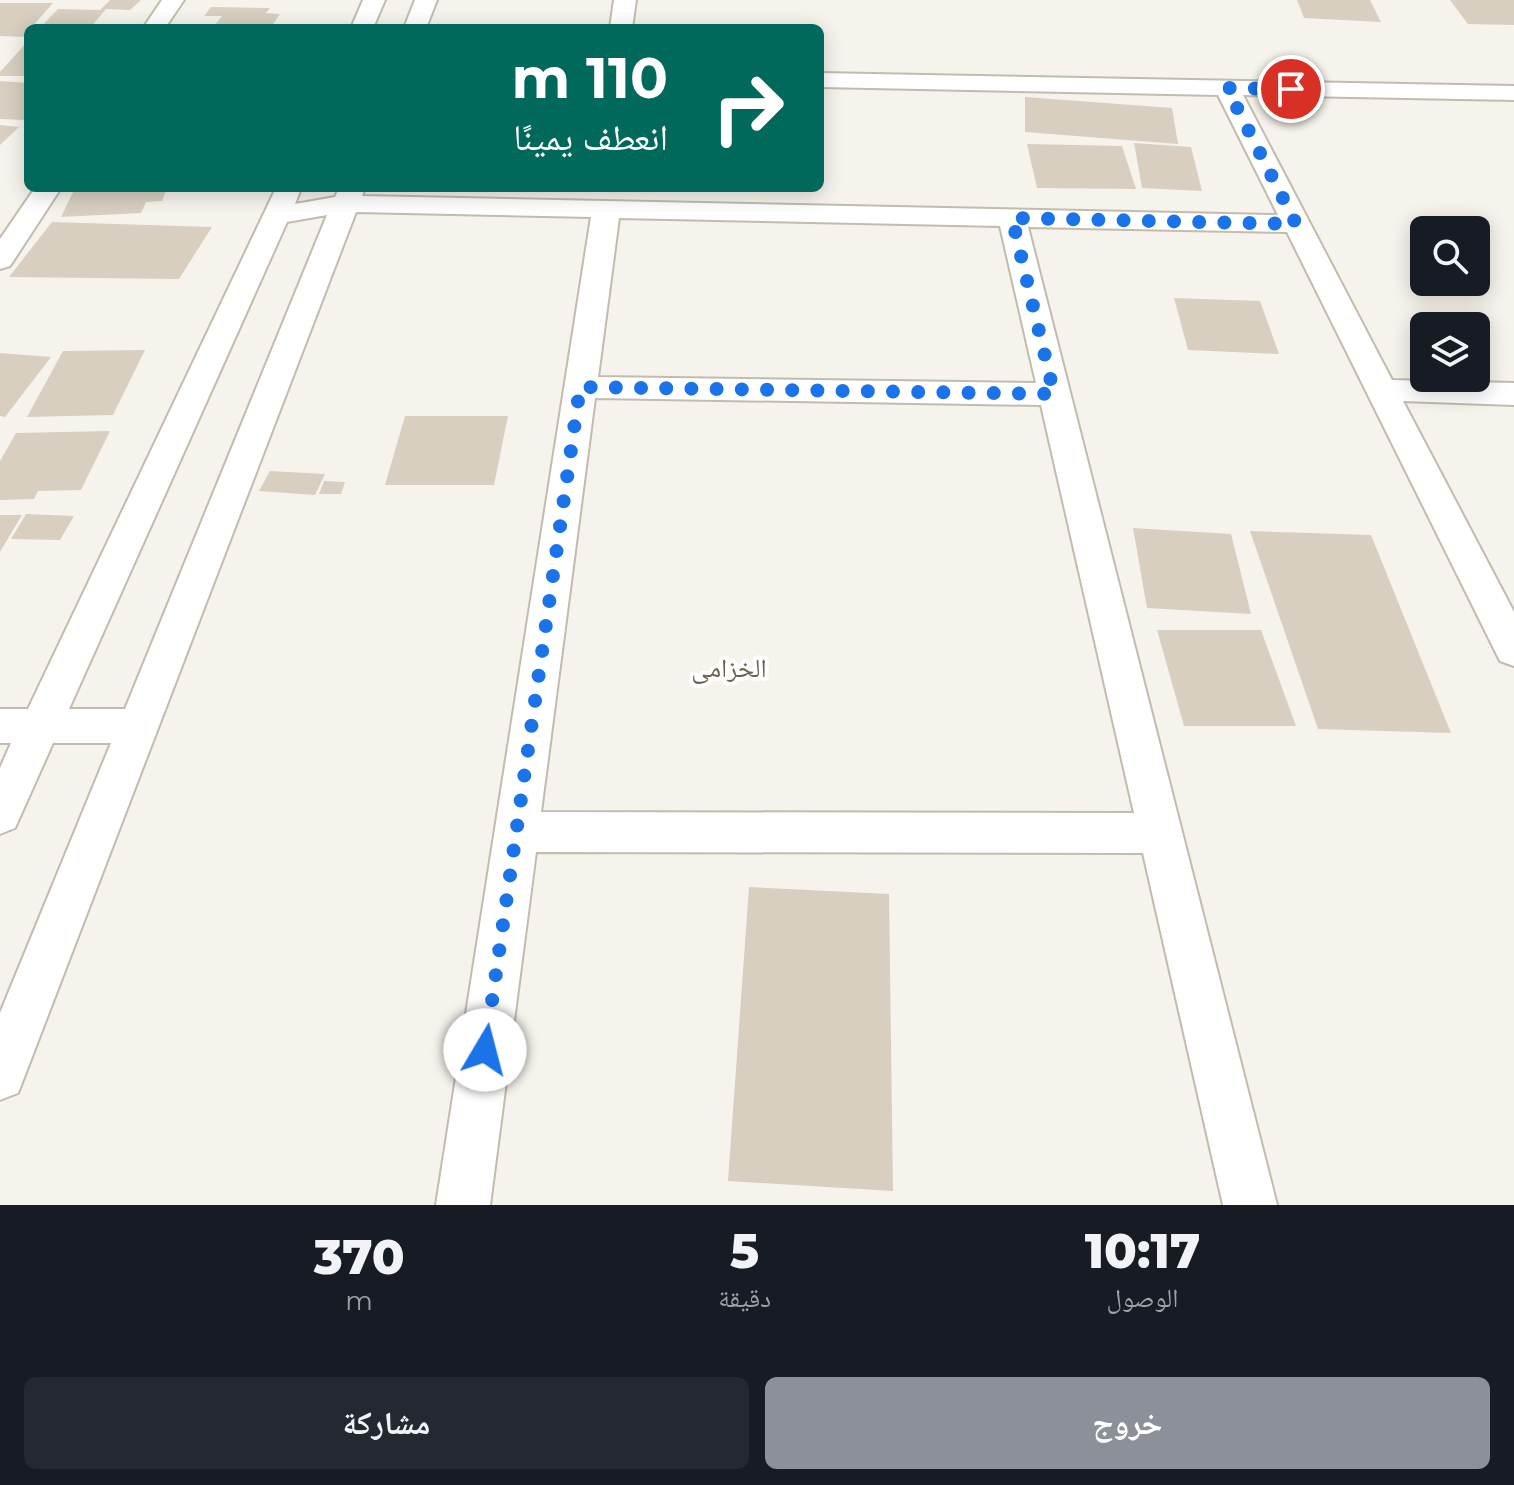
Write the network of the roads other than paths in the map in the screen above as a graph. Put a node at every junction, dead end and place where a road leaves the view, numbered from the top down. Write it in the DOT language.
graph roads {
  1 [pos="173,0"];
  2 [pos="374,0"];
  3 [pos="426,0"];
  4 [pos="625,0"];
  5 [pos="157,24"];
  6 [pos="364,24"];
  7 [pos="417,24"];
  8 [pos="622,24"];
  9 [pos="824,80"];
  10 [pos="1227,88"];
  11 [pos="1514,93"];
  12 [pos="45,192"];
  13 [pos="348,196"];
  14 [pos="282,201"];
  15 [pos="588,202"];
  16 [pos="1012,218"];
  17 [pos="1296,224"];
  18 [pos="0,260"];
  19 [pos="580,387"];
  20 [pos="1381,390"];
  21 [pos="1054,394"];
  22 [pos="1514,394"];
  23 [pos="1512,641"];
  24 [pos="0,726"];
  25 [pos="40,726"];
  26 [pos="138,726"];
  27 [pos="0,814"];
  28 [pos="516,832"];
  29 [pos="1160,833"];
  30 [pos="0,1075"];
  31 [pos="463,1205"];
  32 [pos="1250,1205"];
  1 -- 5 [label="street"];
  2 -- 6 [label="street"];
  3 -- 7 [label="street"];
  4 -- 8 [label="street"];
  9 -- 10 [label="street"];
  10 -- 11 [label="street"];
  10 -- 17 [label="street"];
  12 -- 18 [label="street"];
  13 -- 14 [label="street"];
  13 -- 15 [label="street"];
  13 -- 26 [label="street"];
  14 -- 25 [label="street"];
  15 -- 16 [label="street"];
  15 -- 19 [label="street"];
  16 -- 17 [label="street"];
  16 -- 21 [label="street"];
  17 -- 20 [label="street"];
  19 -- 21 [label="street"];
  19 -- 28 [label="street"];
  20 -- 22 [label="street"];
  20 -- 23 [label="street"];
  21 -- 29 [label="street"];
  24 -- 25 [label="street"];
  25 -- 26 [label="street"];
  25 -- 27 [label="street"];
  26 -- 30 [label="street"];
  28 -- 29 [label="street"];
  28 -- 31 [label="street"];
  29 -- 32 [label="street"];
}
